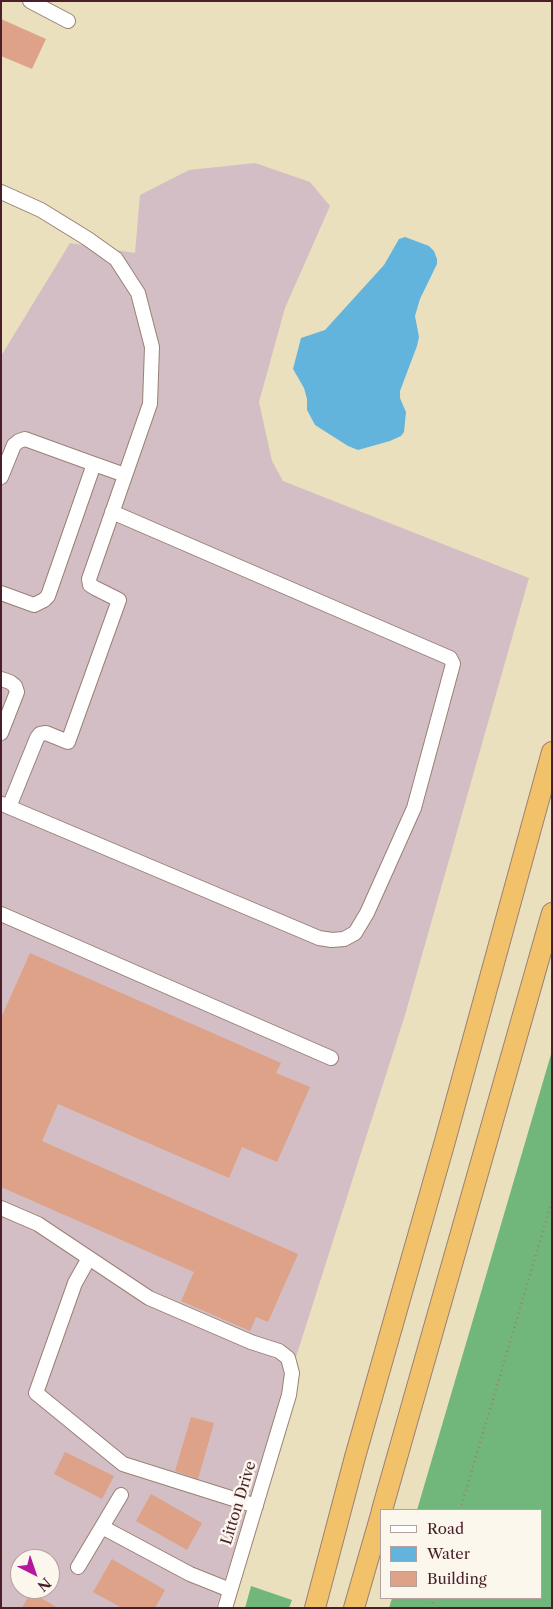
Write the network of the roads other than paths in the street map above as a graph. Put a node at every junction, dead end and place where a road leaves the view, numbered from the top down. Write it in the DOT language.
graph roads {
  1 [pos="30,1"];
  2 [pos="68,21"];
  3 [pos="1,192"];
  4 [pos="94,464"];
  5 [pos="125,475"];
  6 [pos="1,476"];
  7 [pos="112,512"];
  8 [pos="1,593"];
  9 [pos="1,679"];
  10 [pos="1,733"];
  11 [pos="552,752"];
  12 [pos="5,805"];
  13 [pos="552,913"];
  14 [pos="1,914"];
  15 [pos="331,1058"];
  16 [pos="1,1208"];
  17 [pos="89,1258"];
  18 [pos="121,1495"];
  19 [pos="256,1506"];
  20 [pos="383,1509"];
  21 [pos="380,1518"];
  22 [pos="102,1528"];
  23 [pos="78,1567"];
  24 [pos="230,1590"];
  25 [pos="225,1608"];
  26 [pos="315,1608"];
  27 [pos="354,1608"];
  1 -- 2 [label="street"];
  3 -- 5 [label="street"];
  4 -- 5 [label="street"];
  4 -- 6 [label="street"];
  4 -- 8 [label="street"];
  5 -- 7 [label="street"];
  7 -- 12 [label="street"];
  7 -- 12 [label="street"];
  9 -- 10 [label="street"];
  11 -- 26 [label="highway"];
  13 -- 20 [label="highway"];
  14 -- 15 [label="street"];
  16 -- 17 [label="street, Litton Drive"];
  17 -- 19 [label="street, Litton Drive"];
  17 -- 19 [label="street"];
  18 -- 22 [label="street"];
  19 -- 24 [label="street, Litton Drive"];
  21 -- 27 [label="highway"];
  22 -- 23 [label="street"];
  22 -- 24 [label="street"];
  24 -- 25 [label="street, Litton Drive"];
}
